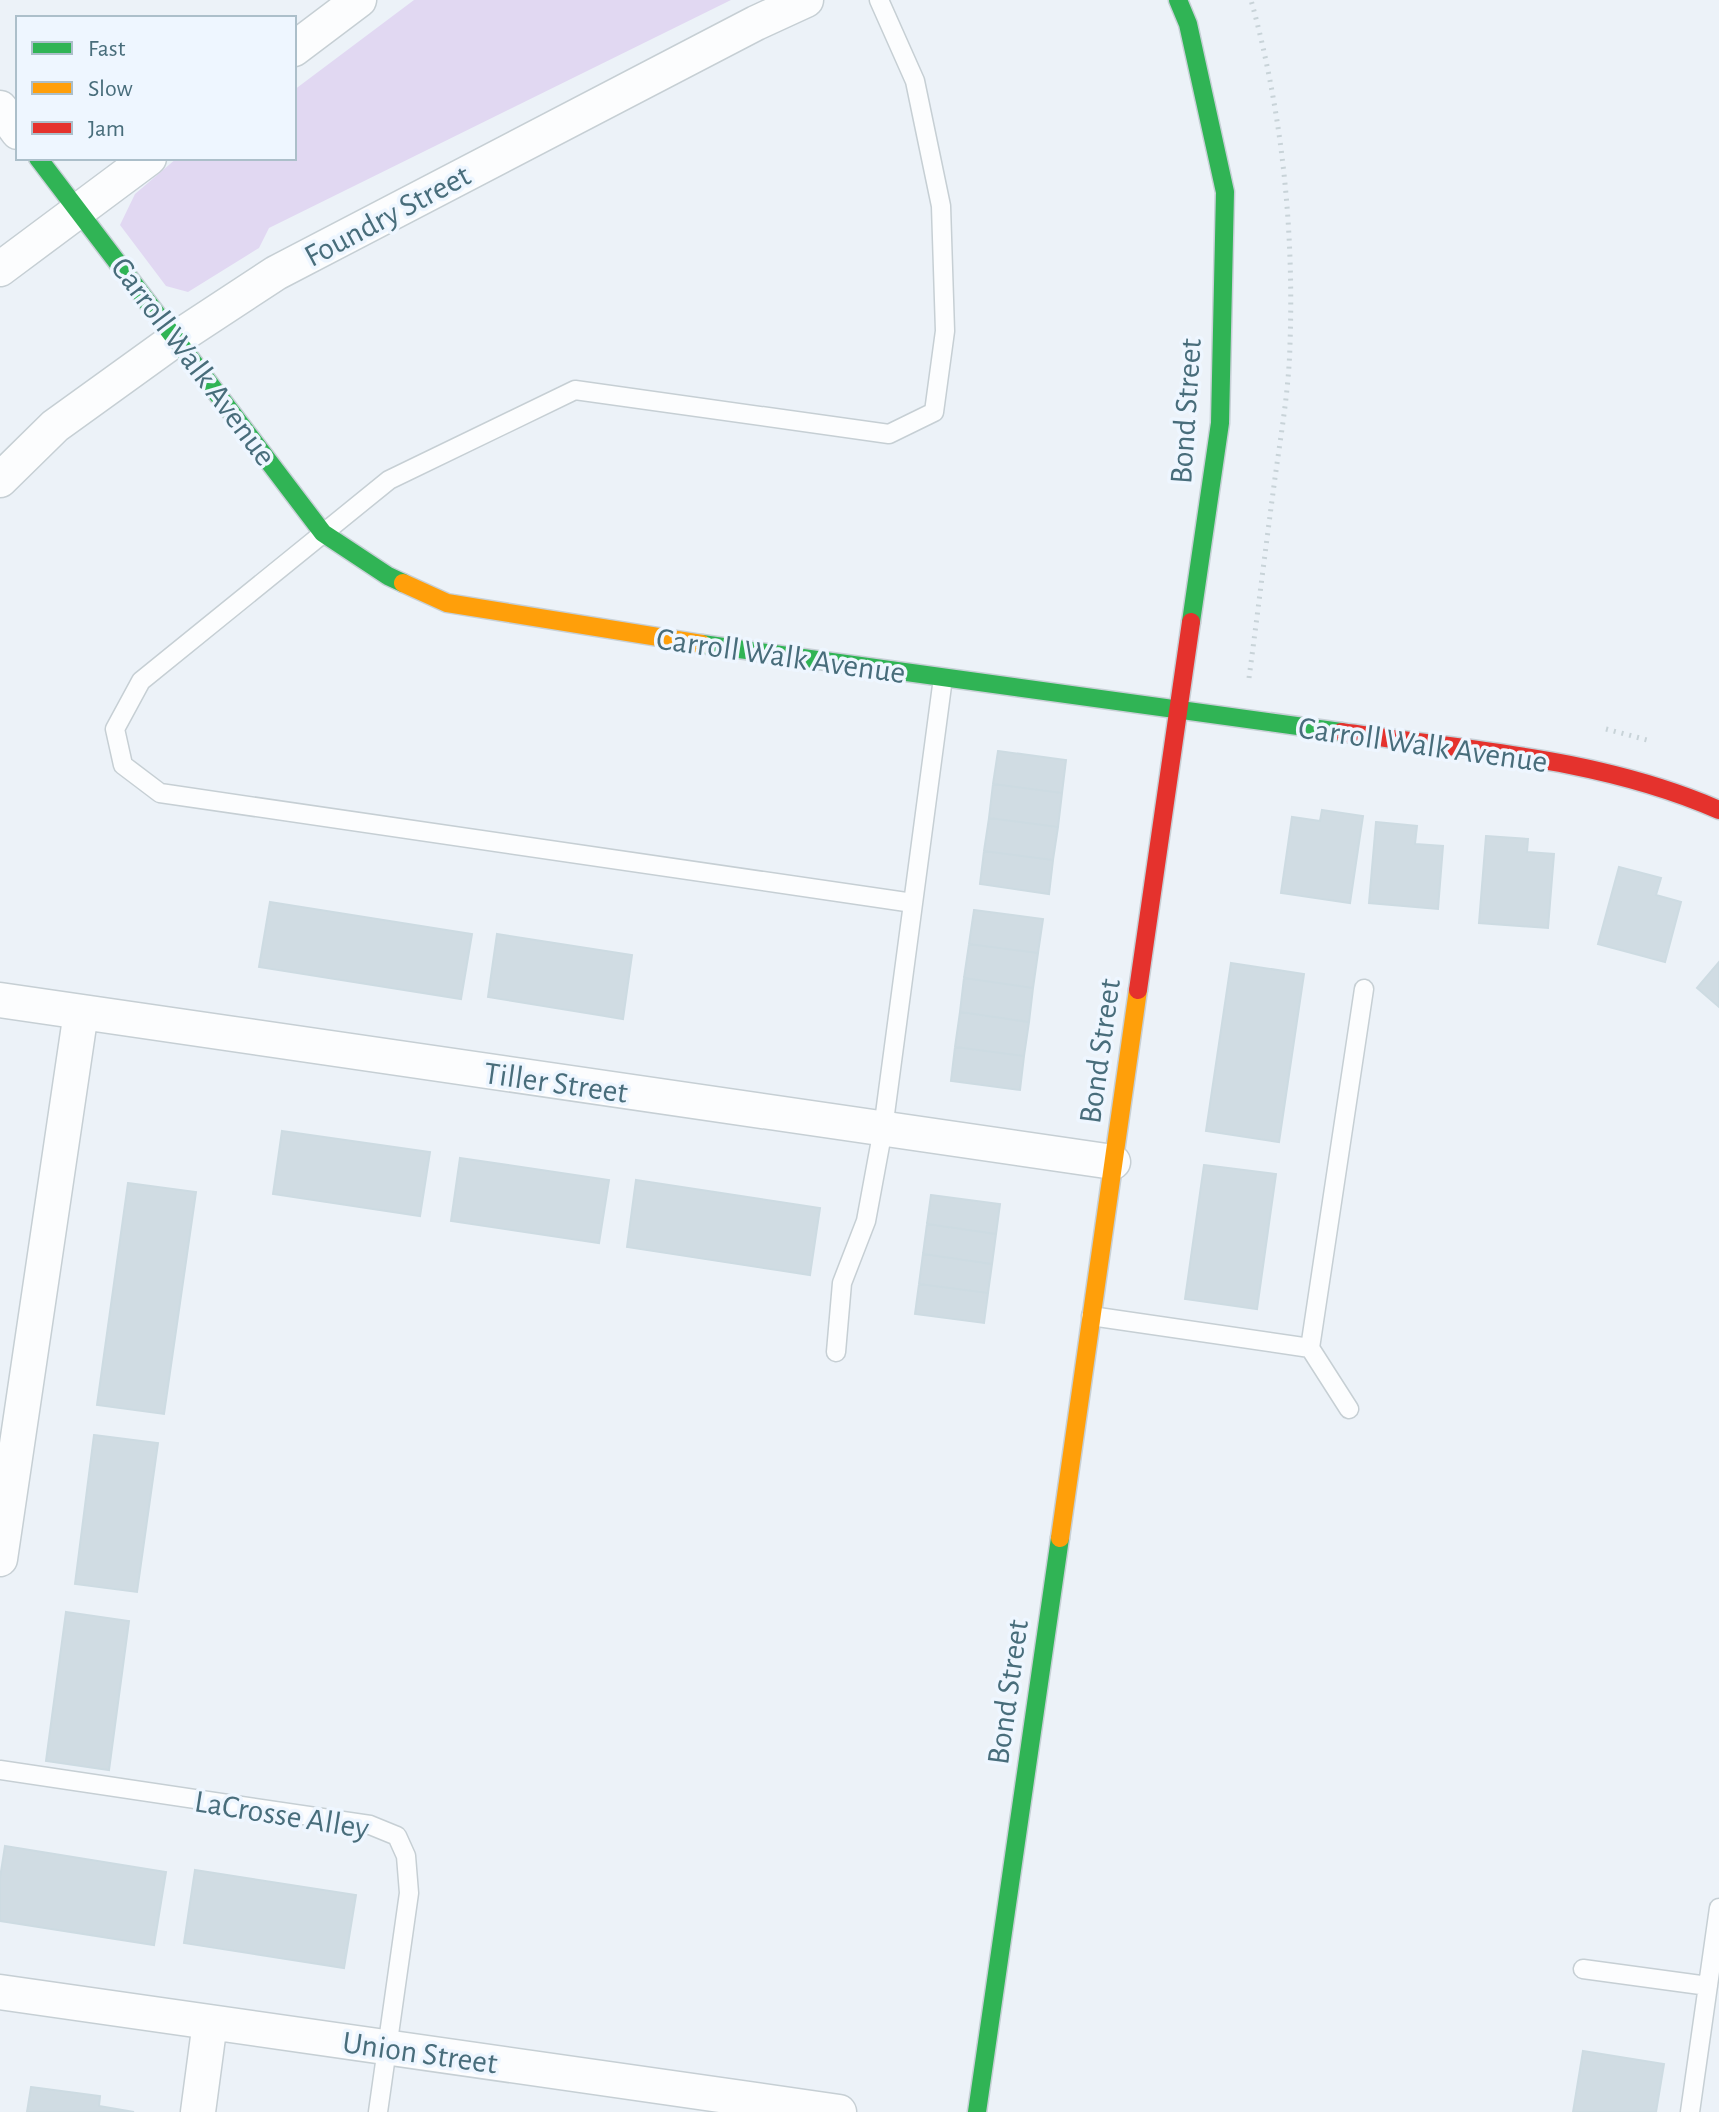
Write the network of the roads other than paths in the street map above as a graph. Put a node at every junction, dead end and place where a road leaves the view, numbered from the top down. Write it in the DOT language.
graph roads {
  1 [pos="359,0"];
  2 [pos="806,0"];
  3 [pos="879,0"];
  4 [pos="1178,0"];
  5 [pos="296,47"];
  6 [pos="0,108"];
  7 [pos="16,129"];
  8 [pos="40,160"];
  9 [pos="146,160"];
  10 [pos="79,211"];
  11 [pos="0,269"];
  12 [pos="177,338"];
  13 [pos="0,480"];
  14 [pos="323,533"];
  15 [pos="943,678"];
  16 [pos="1178,711"];
  17 [pos="1719,810"];
  18 [pos="913,903"];
  19 [pos="1364,989"];
  20 [pos="0,1000"];
  21 [pos="81,1012"];
  22 [pos="883,1129"];
  23 [pos="1113,1162"];
  24 [pos="1091,1316"];
  25 [pos="1310,1348"];
  26 [pos="836,1352"];
  27 [pos="1349,1409"];
  28 [pos="0,1559"];
  29 [pos="0,1770"];
  30 [pos="1719,1908"];
  31 [pos="1583,1969"];
  32 [pos="1708,1986"];
  33 [pos="0,1992"];
  34 [pos="210,2022"];
  35 [pos="388,2048"];
  36 [pos="705,2102"];
  37 [pos="198,2112"];
  38 [pos="378,2112"];
  39 [pos="839,2112"];
  40 [pos="977,2112"];
  41 [pos="1690,2112"];
  1 -- 5 [label="street"];
  2 -- 12 [label="street, Foundry Street"];
  3 -- 14 [label="lane"];
  4 -- 16 [label="street, Bond Street"];
  6 -- 7 [label="street"];
  8 -- 10 [label="street, Carroll Walk Avenue"];
  9 -- 10 [label="street"];
  10 -- 11 [label="street"];
  10 -- 12 [label="street, Carroll Walk Avenue"];
  12 -- 13 [label="street, Foundry Street"];
  12 -- 14 [label="street, Carroll Walk Avenue"];
  14 -- 15 [label="street, Carroll Walk Avenue"];
  14 -- 18 [label="lane"];
  15 -- 16 [label="street, Carroll Walk Avenue"];
  15 -- 18 [label="lane"];
  16 -- 17 [label="street, Carroll Walk Avenue"];
  16 -- 23 [label="street, Bond Street"];
  18 -- 22 [label="lane"];
  19 -- 25 [label="lane"];
  20 -- 21 [label="street, Tiller Street"];
  21 -- 22 [label="street, Tiller Street"];
  21 -- 28 [label="street"];
  22 -- 23 [label="street, Tiller Street"];
  22 -- 26 [label="lane"];
  23 -- 24 [label="street, Bond Street"];
  24 -- 25 [label="lane"];
  24 -- 40 [label="street, Bond Street"];
  25 -- 27 [label="lane"];
  29 -- 35 [label="lane, LaCrosse Alley"];
  30 -- 32 [label="lane"];
  31 -- 32 [label="lane"];
  32 -- 41 [label="lane"];
  33 -- 34 [label="street, Union Street"];
  34 -- 35 [label="street, Union Street"];
  34 -- 37 [label="street"];
  35 -- 36 [label="street, Union Street"];
  35 -- 38 [label="lane"];
  36 -- 39 [label="street, Union Street"];
}
